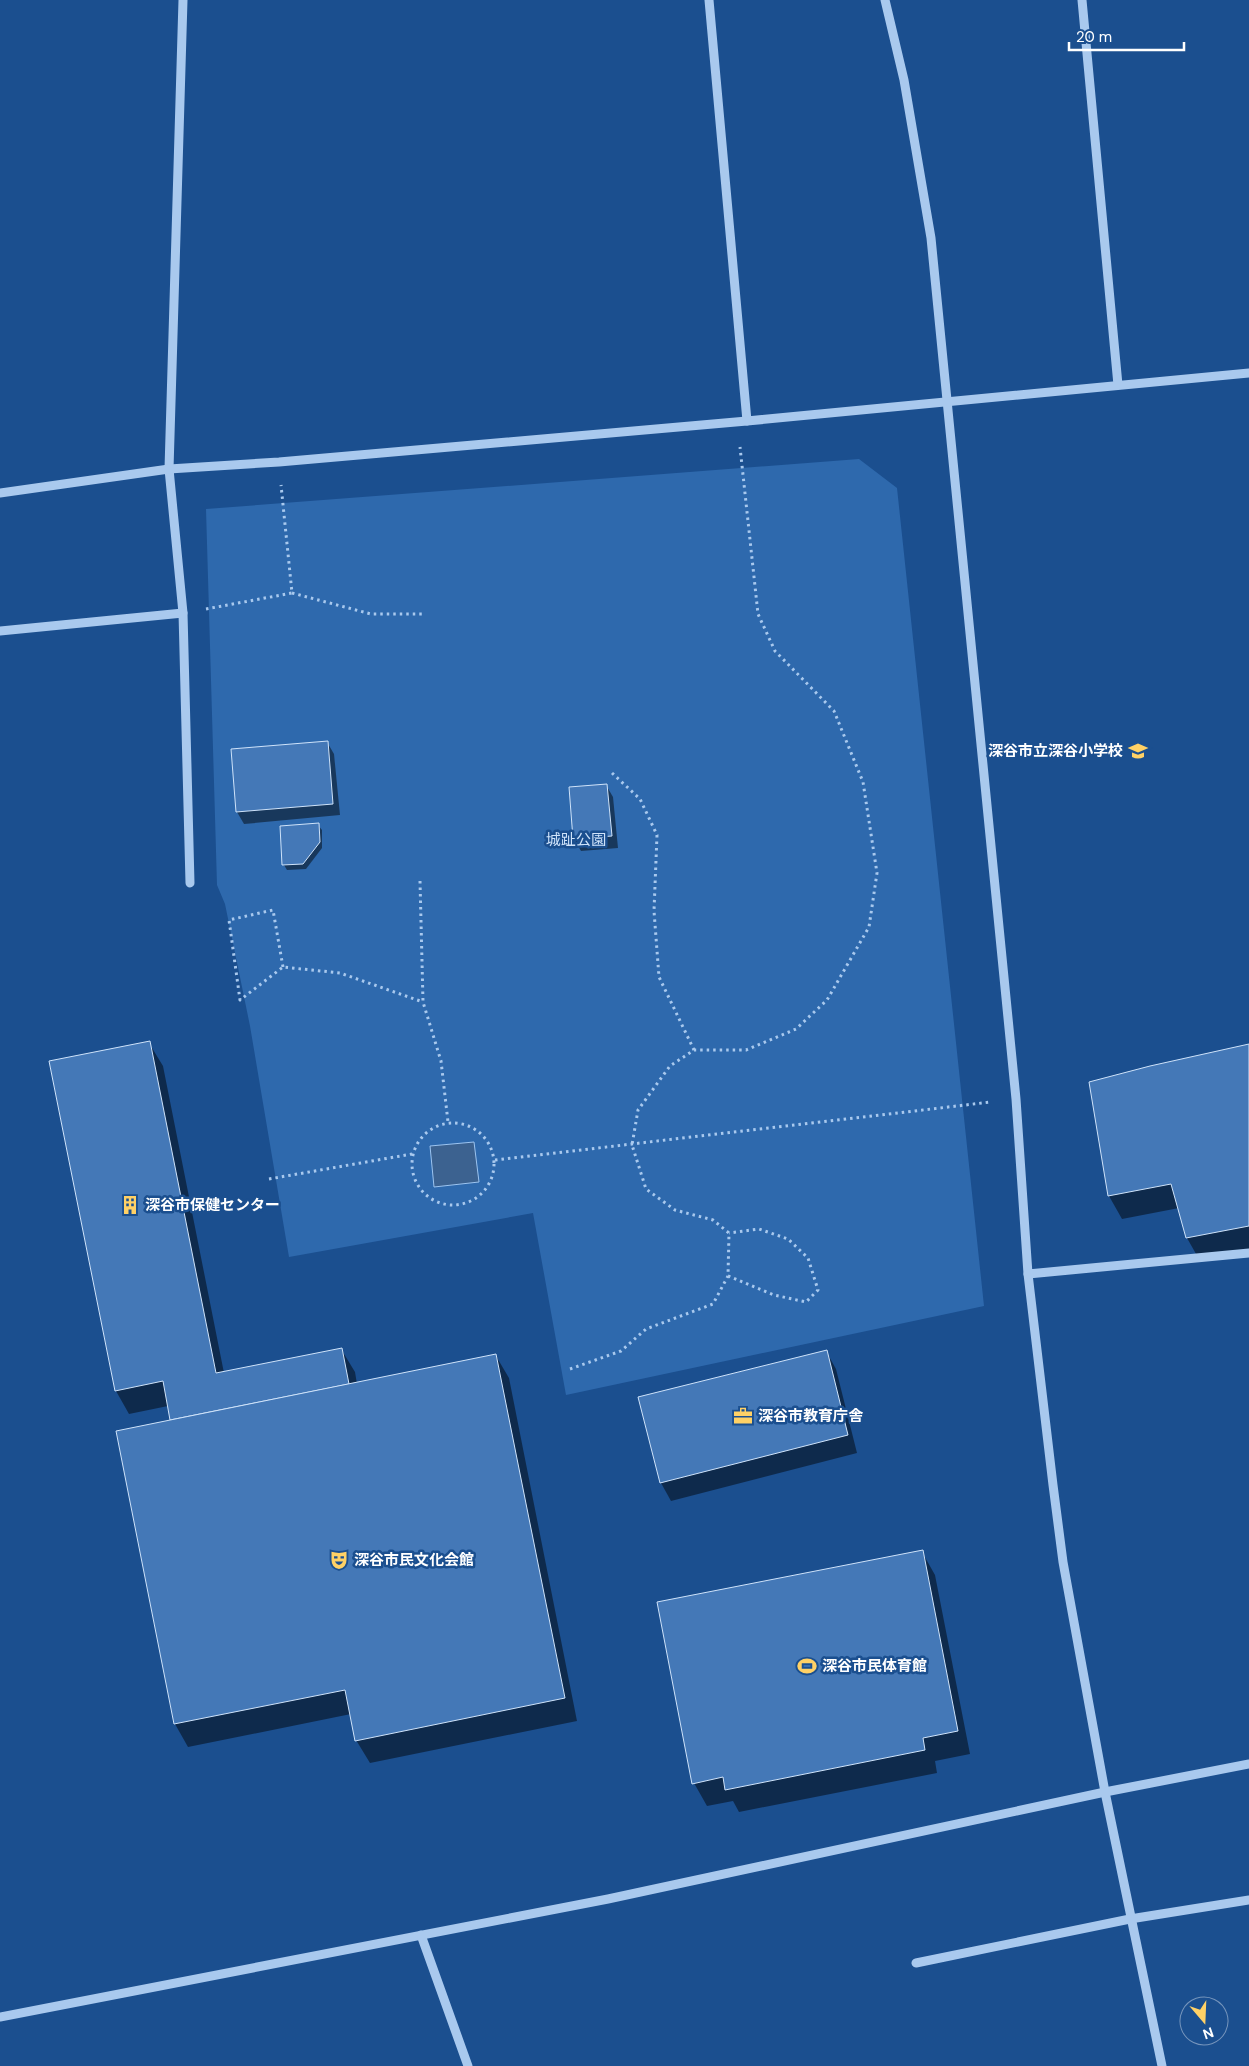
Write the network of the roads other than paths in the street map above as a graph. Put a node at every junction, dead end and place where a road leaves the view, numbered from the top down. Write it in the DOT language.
graph roads {
  1 [pos="183,0"];
  2 [pos="709,0"];
  3 [pos="885,0"];
  4 [pos="1082,0"];
  5 [pos="1249,373"];
  6 [pos="1118,385"];
  7 [pos="946,401"];
  8 [pos="747,421"];
  9 [pos="169,469"];
  10 [pos="0,493"];
  11 [pos="183,613"];
  12 [pos="0,631"];
  13 [pos="190,883"];
  14 [pos="1249,1253"];
  15 [pos="1028,1274"];
  16 [pos="1249,1764"];
  17 [pos="1105,1792"];
  18 [pos="1249,1900"];
  19 [pos="1130,1919"];
  20 [pos="420,1935"];
  21 [pos="916,1963"];
  22 [pos="0,2017"];
  23 [pos="468,2066"];
  24 [pos="1162,2066"];
  1 -- 9 [label="street"];
  2 -- 8 [label="street"];
  3 -- 7 [label="street"];
  4 -- 6 [label="street"];
  5 -- 6 [label="street"];
  6 -- 7 [label="street"];
  7 -- 8 [label="street"];
  7 -- 15 [label="street"];
  8 -- 9 [label="street"];
  9 -- 10 [label="street"];
  9 -- 11 [label="street"];
  11 -- 12 [label="street"];
  11 -- 13 [label="street"];
  14 -- 15 [label="street"];
  15 -- 17 [label="street"];
  16 -- 17 [label="street"];
  17 -- 19 [label="street"];
  17 -- 20 [label="street"];
  18 -- 19 [label="street"];
  19 -- 21 [label="street"];
  19 -- 24 [label="street"];
  20 -- 22 [label="street"];
  20 -- 23 [label="street"];
}
